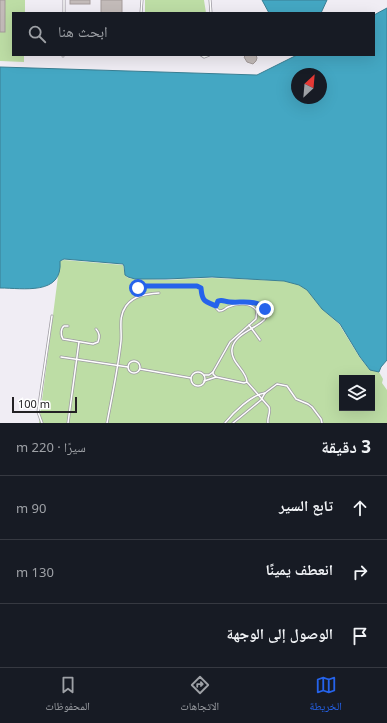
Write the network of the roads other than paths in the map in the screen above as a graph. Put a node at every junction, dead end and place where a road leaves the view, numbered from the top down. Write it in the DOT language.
graph roads {
  1 [pos="64,0"];
  2 [pos="142,0"];
  3 [pos="210,0"];
  4 [pos="64,12"];
  5 [pos="141,12"];
  6 [pos="211,12"];
  7 [pos="159,293"];
  8 [pos="138,296"];
  9 [pos="216,306"];
  10 [pos="52,316"];
  11 [pos="249,325"];
  12 [pos="68,326"];
  13 [pos="251,328"];
  14 [pos="96,329"];
  15 [pos="260,340"];
  16 [pos="79,342"];
  17 [pos="61,357"];
  18 [pos="77,360"];
  19 [pos="117,365"];
  20 [pos="128,367"];
  21 [pos="140,370"];
  22 [pos="213,372"];
  23 [pos="204,375"];
  24 [pos="216,377"];
  25 [pos="192,378"];
  26 [pos="204,381"];
  27 [pos="247,382"];
  28 [pos="265,393"];
  29 [pos="258,395"];
  30 [pos="261,400"];
  31 [pos="42,423"];
  32 [pos="68,423"];
  33 [pos="108,423"];
  34 [pos="225,423"];
  35 [pos="233,423"];
  36 [pos="268,423"];
  37 [pos="322,423"];
  1 -- 4 [label="lane"];
  2 -- 5 [label="lane"];
  3 -- 6 [label="lane"];
  7 -- 8 [label="lane"];
  8 -- 9 [label="lane"];
  8 -- 19 [label="lane"];
  9 -- 11 [label="lane"];
  9 -- 13 [label="lane"];
  10 -- 31 [label="lane"];
  11 -- 13 [label="lane"];
  11 -- 22 [label="lane"];
  12 -- 16 [label="lane"];
  13 -- 15 [label="lane"];
  13 -- 27 [label="lane"];
  14 -- 16 [label="lane"];
  16 -- 18 [label="lane"];
  17 -- 18 [label="lane"];
  18 -- 19 [label="lane"];
  18 -- 32 [label="lane"];
  19 -- 20 [label="lane"];
  19 -- 33 [label="lane"];
  20 -- 21 [label="lane"];
  20 -- 21 [label="lane"];
  21 -- 25 [label="lane"];
  22 -- 23 [label="lane"];
  22 -- 24 [label="lane"];
  23 -- 25 [label="lane"];
  23 -- 26 [label="lane"];
  24 -- 26 [label="lane"];
  24 -- 27 [label="lane"];
  25 -- 26 [label="lane"];
  27 -- 29 [label="lane"];
  28 -- 29 [label="lane"];
  28 -- 30 [label="lane"];
  28 -- 37 [label="lane"];
  29 -- 30 [label="lane"];
  29 -- 34 [label="lane"];
  30 -- 35 [label="lane"];
  30 -- 36 [label="lane"];
}
